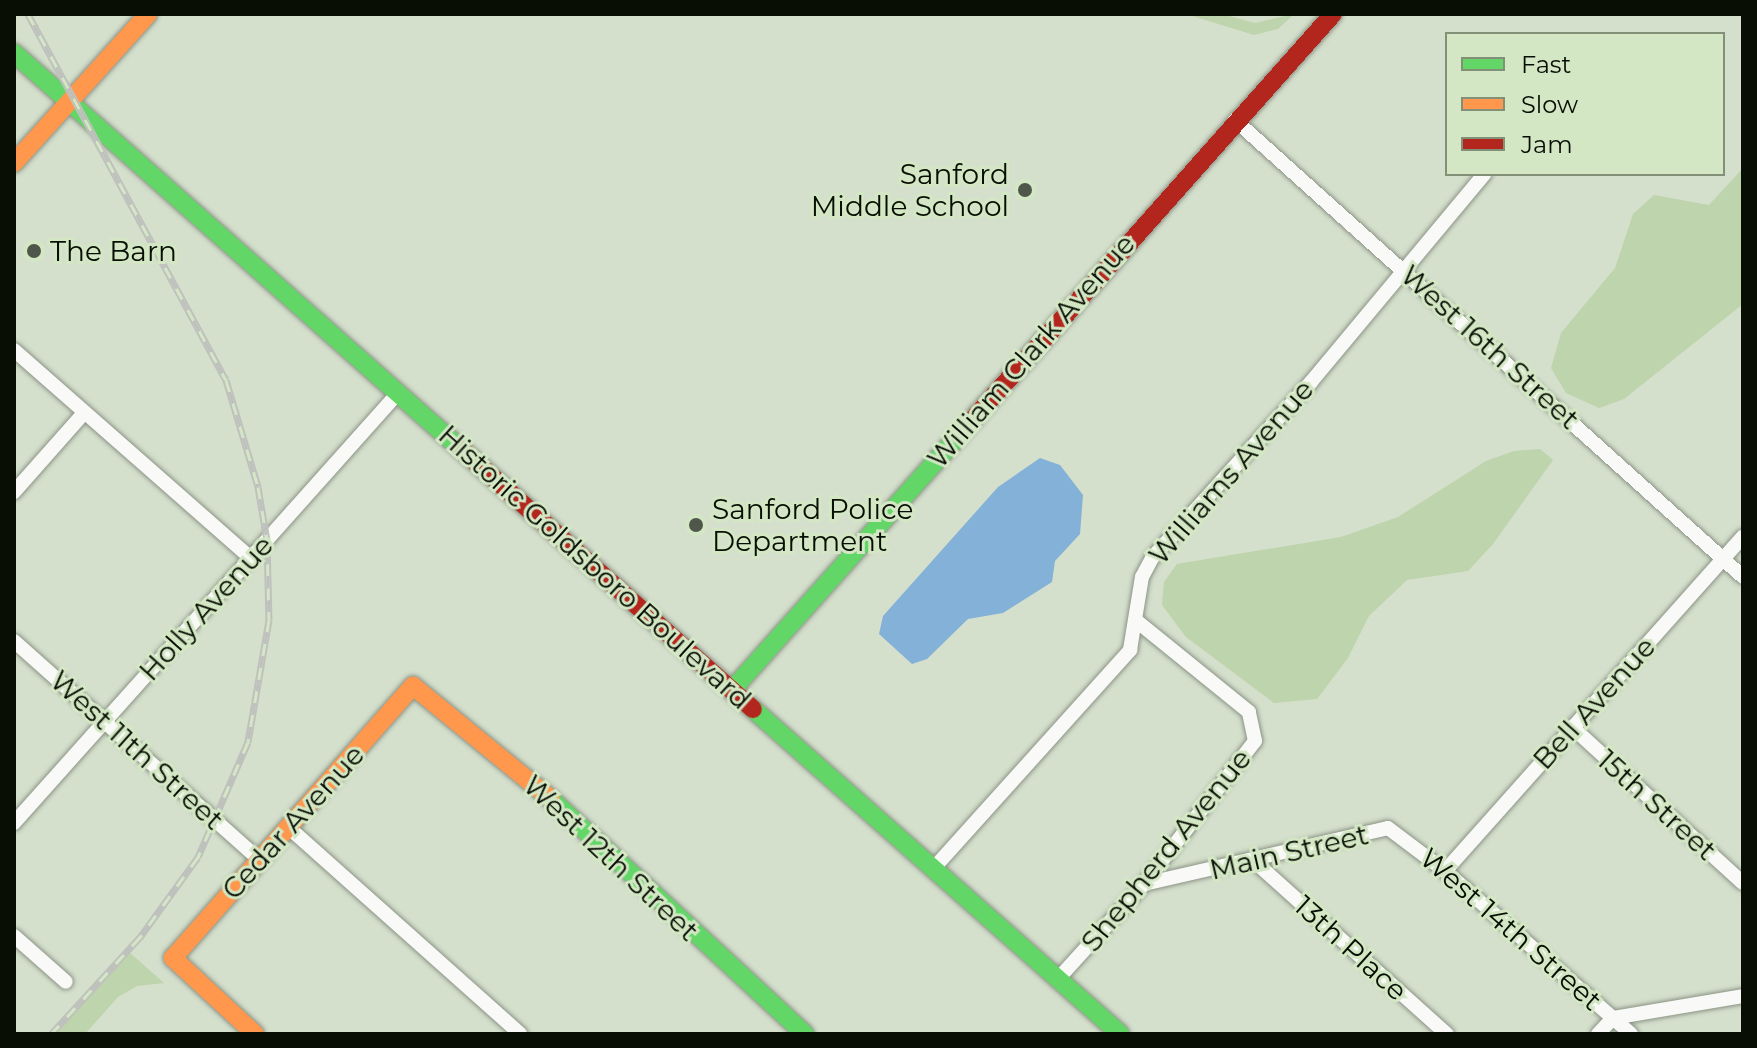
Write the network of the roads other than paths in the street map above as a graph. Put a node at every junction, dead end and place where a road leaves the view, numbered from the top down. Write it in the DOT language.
graph roads {
  1 [pos="148,14"];
  2 [pos="1333,14"];
  3 [pos="14,53"];
  4 [pos="69,102"];
  5 [pos="1235,120"];
  6 [pos="14,163"];
  7 [pos="1482,176"];
  8 [pos="1404,268"];
  9 [pos="14,350"];
  10 [pos="398,393"];
  11 [pos="84,413"];
  12 [pos="14,492"];
  13 [pos="1743,536"];
  14 [pos="251,558"];
  15 [pos="1722,559"];
  16 [pos="1743,577"];
  17 [pos="1138,622"];
  18 [pos="14,641"];
  19 [pos="413,686"];
  20 [pos="732,690"];
  21 [pos="105,722"];
  22 [pos="1572,727"];
  23 [pos="14,823"];
  24 [pos="288,827"];
  25 [pos="1388,828"];
  26 [pos="259,859"];
  27 [pos="1255,862"];
  28 [pos="933,869"];
  29 [pos="1445,871"];
  30 [pos="1743,883"];
  31 [pos="1144,884"];
  32 [pos="14,936"];
  33 [pos="1057,980"];
  34 [pos="66,982"];
  35 [pos="1743,996"];
  36 [pos="1613,1018"];
  37 [pos="255,1034"];
  38 [pos="520,1034"];
  39 [pos="805,1034"];
  40 [pos="1120,1034"];
  41 [pos="1447,1034"];
  42 [pos="1598,1034"];
  43 [pos="1631,1034"];
  1 -- 4 [label="street"];
  2 -- 5 [label="street, William Clark Avenue"];
  3 -- 4 [label="street, Historic Goldsboro Boulevard"];
  4 -- 6 [label="street"];
  4 -- 10 [label="street, Historic Goldsboro Boulevard"];
  5 -- 8 [label="street, West 16th Street"];
  5 -- 20 [label="street, William Clark Avenue"];
  7 -- 8 [label="street, Williams Avenue"];
  8 -- 15 [label="street, West 16th Street"];
  8 -- 17 [label="street, Williams Avenue"];
  9 -- 11 [label="street"];
  10 -- 14 [label="street, Holly Avenue"];
  10 -- 20 [label="street, Historic Goldsboro Boulevard"];
  11 -- 12 [label="street"];
  11 -- 14 [label="street"];
  13 -- 15 [label="street, Bell Avenue"];
  14 -- 21 [label="street, Holly Avenue"];
  15 -- 16 [label="street, West 16th Street"];
  15 -- 22 [label="street, Bell Avenue"];
  17 -- 28 [label="street, Williams Avenue"];
  17 -- 31 [label="street, Shepherd Avenue"];
  18 -- 21 [label="street, West 11th Street"];
  19 -- 24 [label="street, Cedar Avenue"];
  19 -- 39 [label="street, West 12th Street"];
  20 -- 28 [label="street, Historic Goldsboro Boulevard"];
  21 -- 23 [label="street, Holly Avenue"];
  21 -- 26 [label="street, West 11th Street"];
  22 -- 29 [label="street, Bell Avenue"];
  22 -- 30 [label="street, 15th Street"];
  24 -- 26 [label="street, Cedar Avenue"];
  24 -- 38 [label="street"];
  25 -- 27 [label="street, Main Street"];
  25 -- 29 [label="street, West 14th Street"];
  26 -- 37 [label="street, Cedar Avenue"];
  27 -- 31 [label="street, Main Street"];
  27 -- 41 [label="street, 13th Place"];
  28 -- 33 [label="street, Historic Goldsboro Boulevard"];
  29 -- 36 [label="street, West 14th Street"];
  31 -- 33 [label="street, Shepherd Avenue"];
  32 -- 34 [label="street"];
  33 -- 40 [label="street, Historic Goldsboro Boulevard"];
  35 -- 36 [label="street"];
  36 -- 42 [label="street"];
  36 -- 43 [label="street, West 14th Street"];
}
